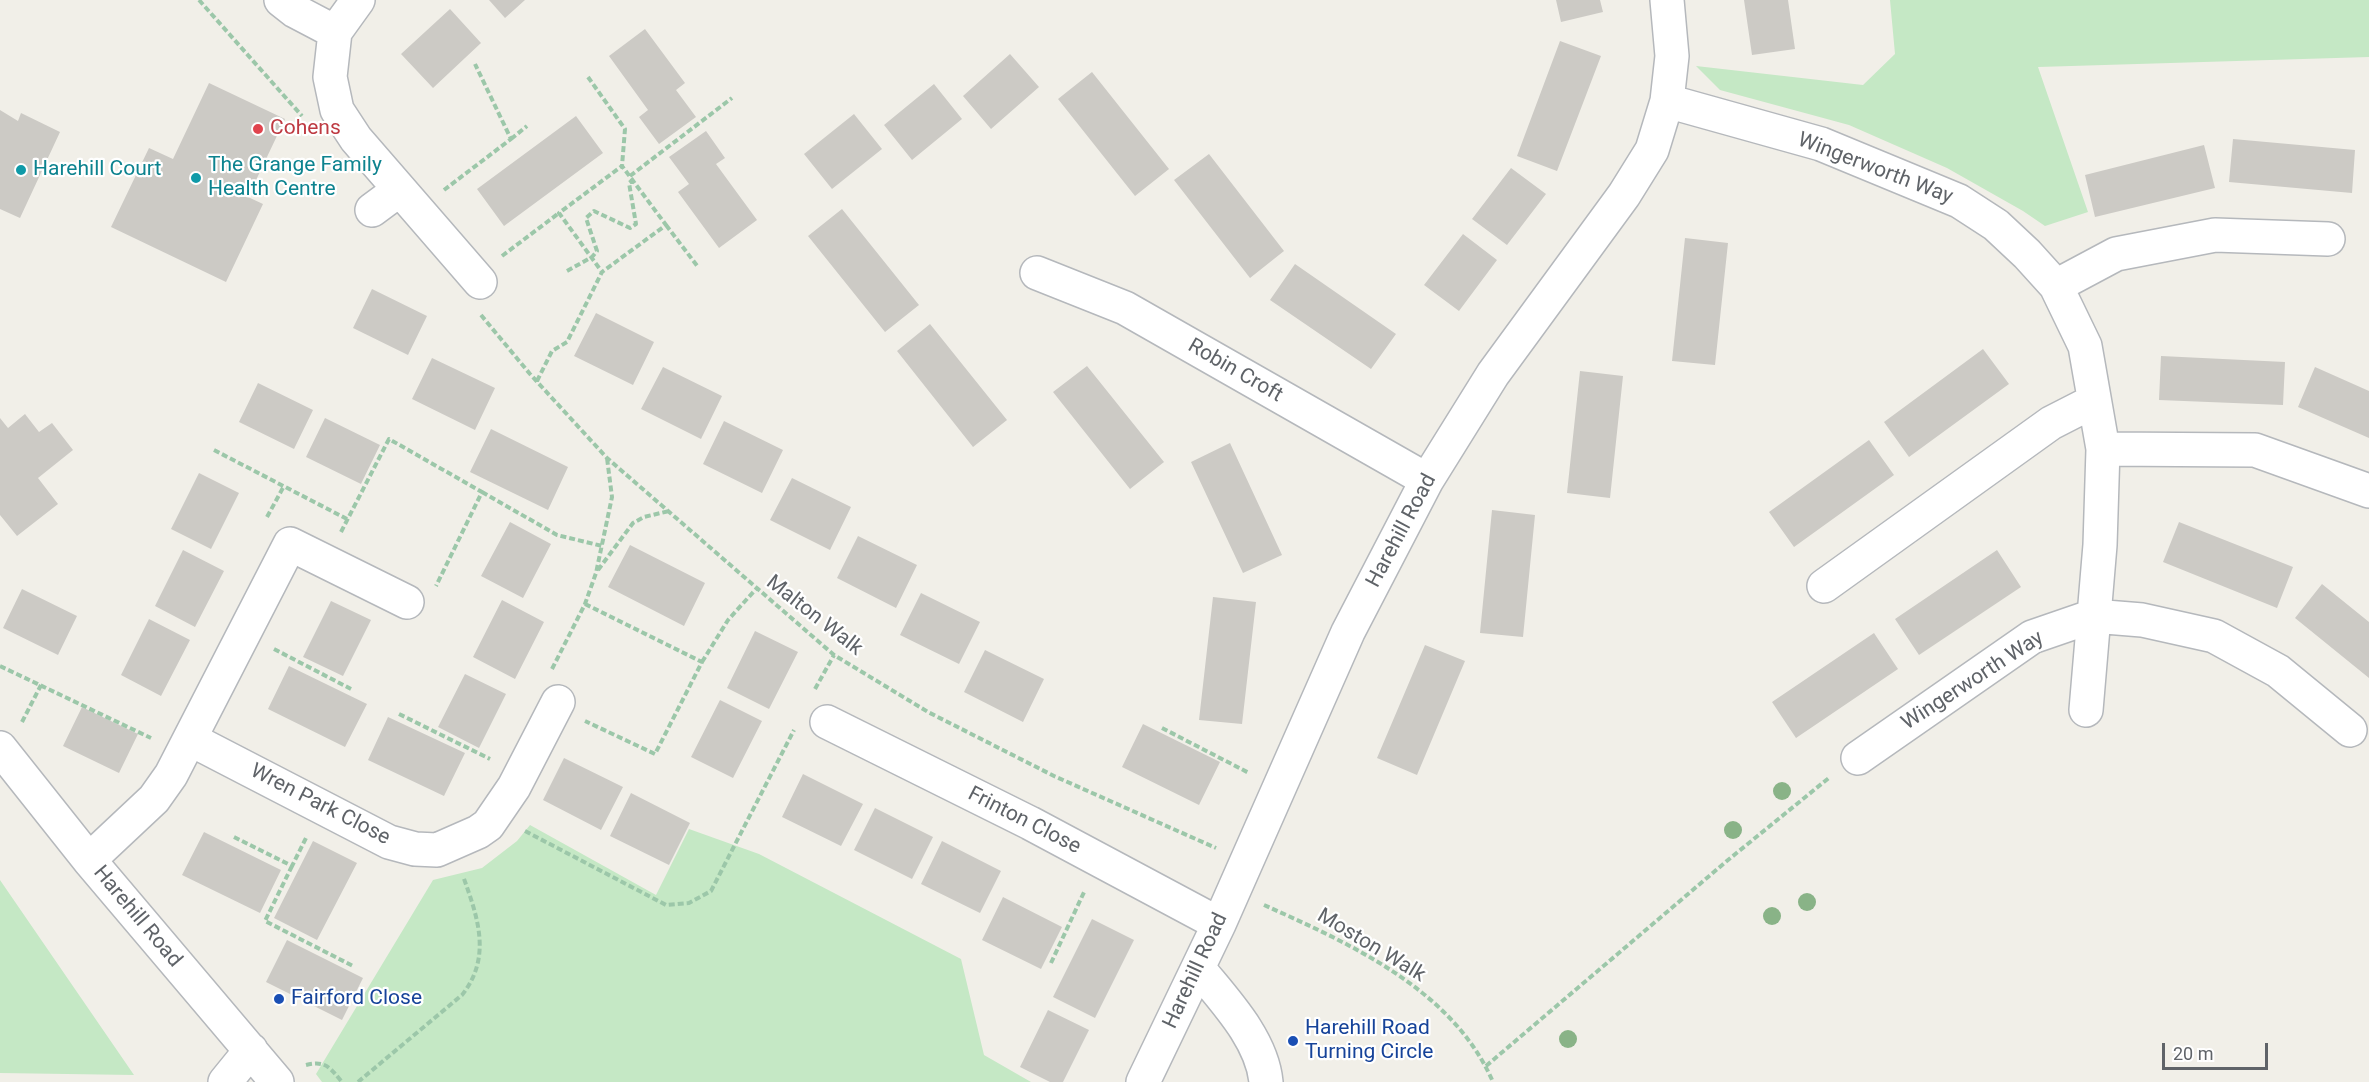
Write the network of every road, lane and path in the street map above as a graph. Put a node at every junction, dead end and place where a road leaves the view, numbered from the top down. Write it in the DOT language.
graph roads {
  1 [pos="199,0"];
  2 [pos="281,0"];
  3 [pos="358,0"];
  4 [pos="1667,0"];
  5 [pos="334,32"];
  6 [pos="475,64"];
  7 [pos="588,77"];
  8 [pos="732,98"];
  9 [pos="1667,101"];
  10 [pos="304,118"];
  11 [pos="527,126"];
  12 [pos="511,139"];
  13 [pos="622,166"];
  14 [pos="631,178"];
  15 [pos="408,200"];
  16 [pos="372,210"];
  17 [pos="559,213"];
  18 [pos="666,225"];
  19 [pos="2328,239"];
  20 [pos="592,257"];
  21 [pos="698,267"];
  22 [pos="567,271"];
  23 [pos="602,272"];
  24 [pos="1037,273"];
  25 [pos="478,279"];
  26 [pos="2056,286"];
  27 [pos="537,381"];
  28 [pos="2094,401"];
  29 [pos="2103,449"];
  30 [pos="214,450"];
  31 [pos="608,458"];
  32 [pos="1427,480"];
  33 [pos="482,492"];
  34 [pos="2369,492"];
  35 [pos="669,511"];
  36 [pos="347,519"];
  37 [pos="602,546"];
  38 [pos="327,563"];
  39 [pos="596,573"];
  40 [pos="1824,586"];
  41 [pos="756,589"];
  42 [pos="407,602"];
  43 [pos="585,604"];
  44 [pos="2093,616"];
  45 [pos="244,634"];
  46 [pos="834,655"];
  47 [pos="702,662"];
  48 [pos="0,666"];
  49 [pos="351,689"];
  50 [pos="813,692"];
  51 [pos="557,704"];
  52 [pos="2086,710"];
  53 [pos="399,714"];
  54 [pos="811,723"];
  55 [pos="1162,728"];
  56 [pos="2350,730"];
  57 [pos="187,746"];
  58 [pos="0,748"];
  59 [pos="1858,758"];
  60 [pos="520,773"];
  61 [pos="1279,788"];
  62 [pos="322,808"];
  63 [pos="496,815"];
  64 [pos="234,837"];
  65 [pos="452,844"];
  66 [pos="89,860"];
  67 [pos="1099,860"];
  68 [pos="1247,861"];
  69 [pos="292,866"];
  70 [pos="1233,891"];
  71 [pos="1219,924"];
  72 [pos="1051,963"];
  73 [pos="353,966"];
  74 [pos="1198,968"];
  75 [pos="251,1050"];
  76 [pos="1486,1066"];
  77 [pos="287,1076"];
  78 [pos="225,1082"];
  79 [pos="342,1082"];
  80 [pos="358,1082"];
  81 [pos="1143,1082"];
  82 [pos="1266,1082"];
  83 [pos="1493,1082"];
  1 -- 10 [label="path"];
  2 -- 5 [label="street"];
  3 -- 5 [label="street"];
  4 -- 9 [label="street, Harehill Road"];
  5 -- 15 [label="street"];
  6 -- 12 [label="path"];
  7 -- 13 [label="path"];
  8 -- 14 [label="path"];
  9 -- 26 [label="street, Wingerworth Way"];
  9 -- 32 [label="street, Harehill Road"];
  11 -- 12 [label="path"];
  12 -- 15 [label="path"];
  13 -- 14 [label="path"];
  13 -- 17 [label="path"];
  14 -- 18 [label="path"];
  14 -- 20 [label="path"];
  15 -- 16 [label="street"];
  15 -- 25 [label="street"];
  17 -- 20 [label="path"];
  17 -- 25 [label="path"];
  18 -- 21 [label="path"];
  18 -- 23 [label="path"];
  19 -- 26 [label="street"];
  20 -- 22 [label="path"];
  20 -- 23 [label="path"];
  23 -- 27 [label="path"];
  24 -- 32 [label="street, Robin Croft"];
  25 -- 27 [label="path, Malton Walk"];
  26 -- 28 [label="street, Wingerworth Way"];
  27 -- 31 [label="path, Malton Walk"];
  28 -- 29 [label="street, Wingerworth Way"];
  28 -- 40 [label="street"];
  29 -- 34 [label="street"];
  29 -- 44 [label="street, Wingerworth Way"];
  30 -- 36 [label="path"];
  31 -- 35 [label="path, Malton Walk"];
  31 -- 37 [label="path"];
  32 -- 61 [label="street, Harehill Road"];
  33 -- 36 [label="path"];
  33 -- 37 [label="path"];
  33 -- 42 [label="path"];
  35 -- 39 [label="path"];
  35 -- 41 [label="path, Malton Walk"];
  36 -- 38 [label="path"];
  37 -- 39 [label="path"];
  38 -- 42 [label="street"];
  38 -- 45 [label="street"];
  39 -- 43 [label="path"];
  41 -- 46 [label="path, Malton Walk"];
  41 -- 47 [label="path"];
  43 -- 47 [label="path"];
  43 -- 51 [label="path"];
  44 -- 52 [label="street, Wingerworth Way"];
  44 -- 56 [label="street, Wingerworth Way"];
  44 -- 59 [label="street, Wingerworth Way"];
  45 -- 49 [label="path"];
  45 -- 57 [label="street"];
  46 -- 50 [label="path"];
  46 -- 68 [label="path, Malton Walk"];
  47 -- 51 [label="path"];
  48 -- 57 [label="path"];
  51 -- 60 [label="street, Wren Park Close"];
  53 -- 60 [label="path"];
  54 -- 63 [label="path"];
  54 -- 67 [label="street, Frinton Close"];
  55 -- 61 [label="path"];
  57 -- 62 [label="street, Wren Park Close"];
  57 -- 66 [label="street"];
  58 -- 66 [label="street, Harehill Road"];
  59 -- 76 [label="path"];
  60 -- 63 [label="street, Wren Park Close"];
  61 -- 68 [label="street, Harehill Road"];
  62 -- 65 [label="street, Wren Park Close"];
  62 -- 69 [label="path"];
  63 -- 65 [label="street, Wren Park Close"];
  64 -- 69 [label="path"];
  65 -- 80 [label="path"];
  66 -- 75 [label="street, Harehill Road"];
  67 -- 71 [label="street, Frinton Close"];
  67 -- 72 [label="path"];
  68 -- 70 [label="street, Harehill Road"];
  69 -- 73 [label="path"];
  70 -- 71 [label="street, Harehill Road"];
  70 -- 76 [label="path, Moston Walk"];
  71 -- 74 [label="street, Harehill Road"];
  74 -- 81 [label="street, Harehill Road"];
  74 -- 82 [label="street"];
  75 -- 77 [label="street, Harehill Road"];
  75 -- 78 [label="street"];
  76 -- 83 [label="path, Moston Walk"];
  77 -- 79 [label="path"];
}
